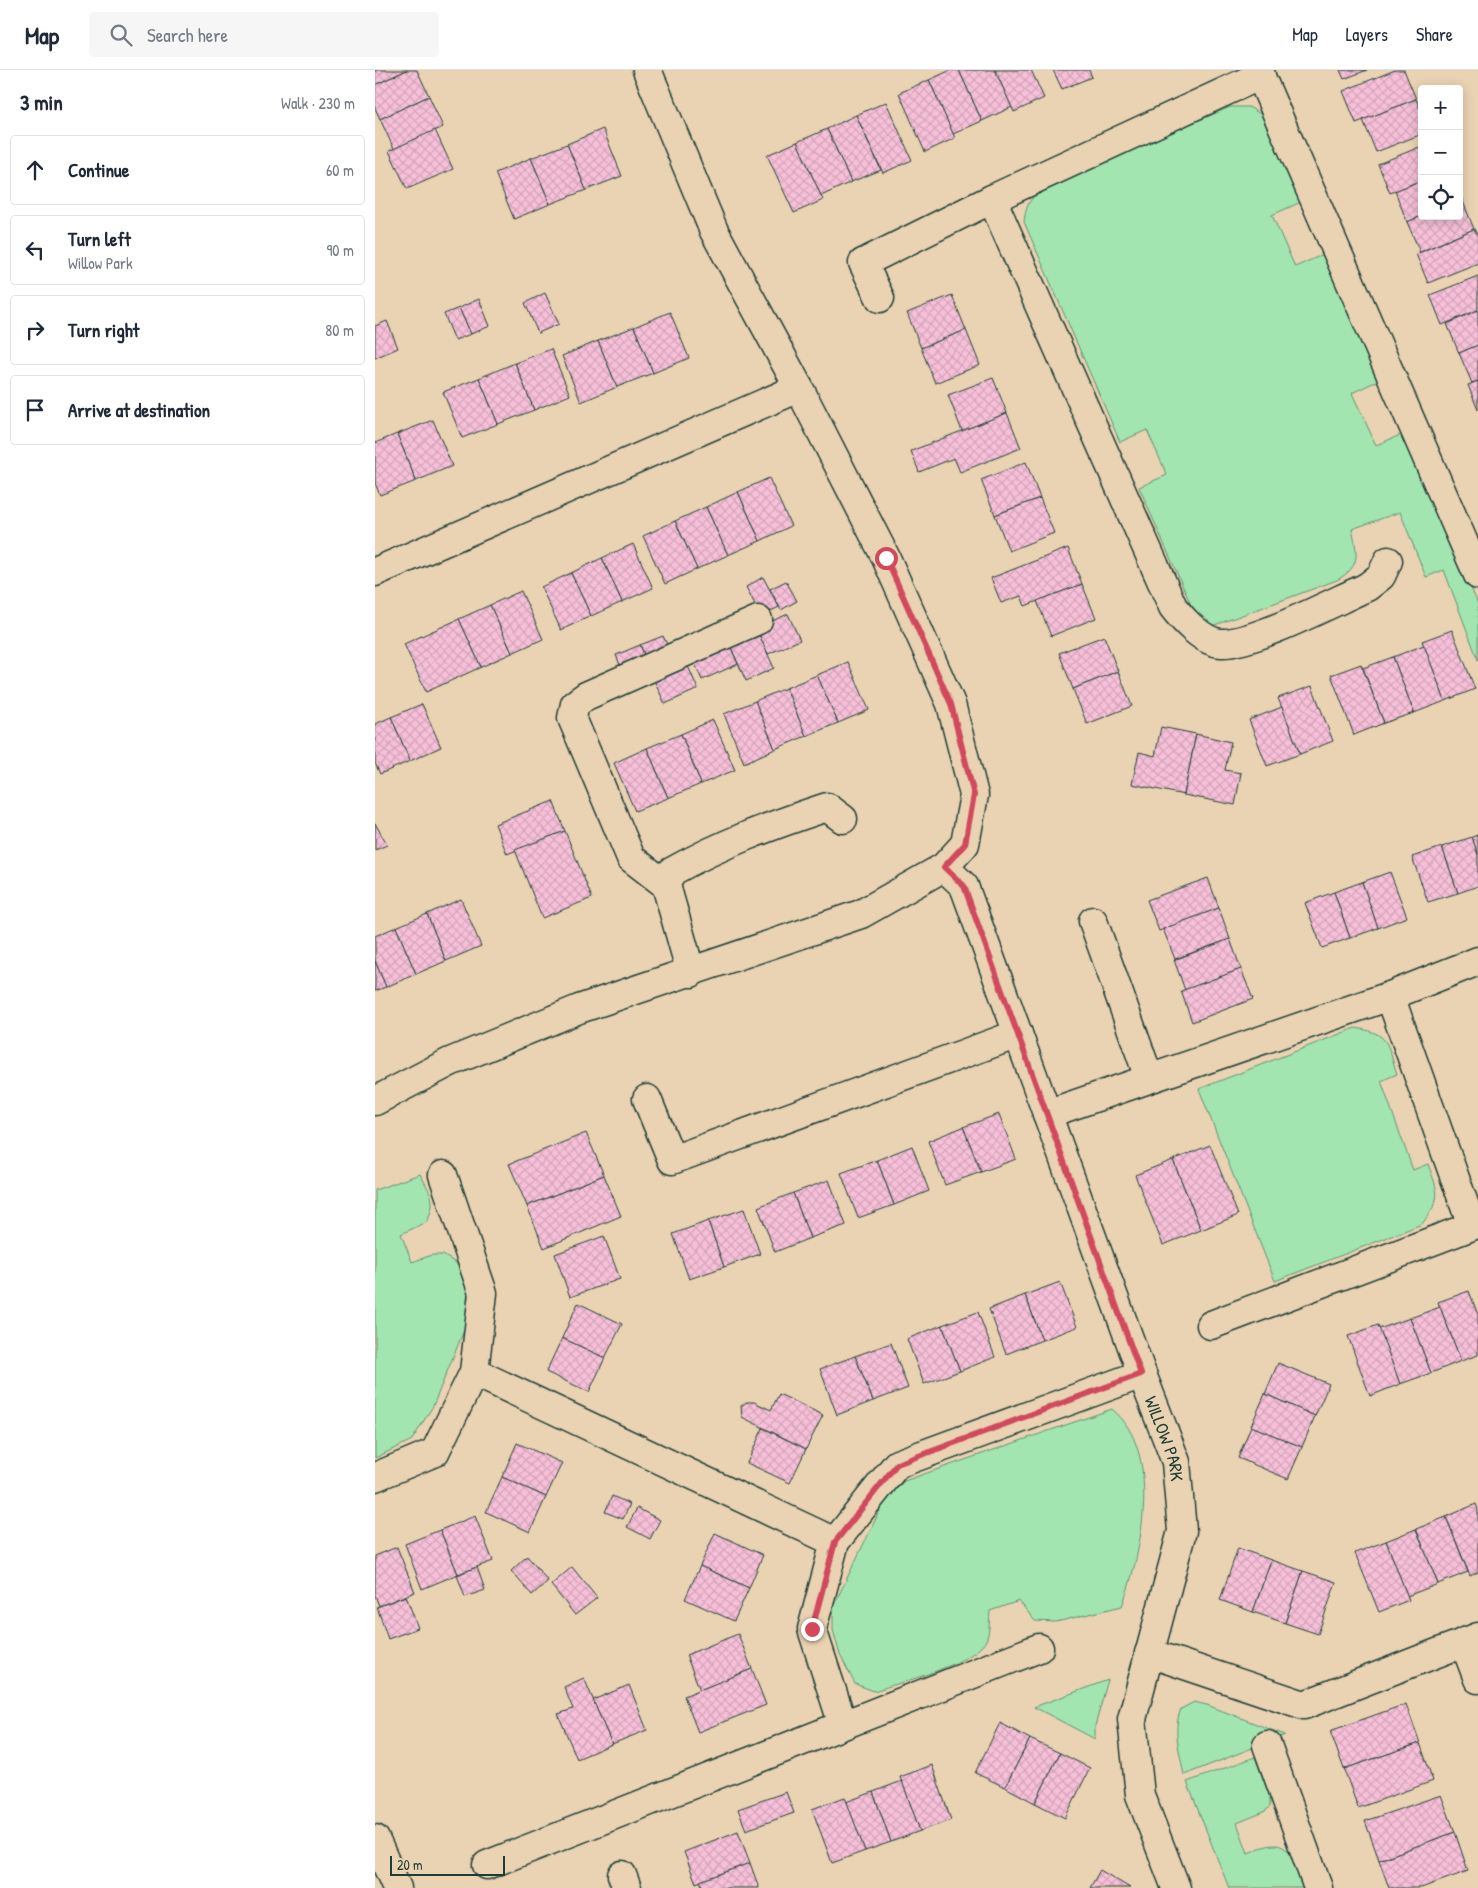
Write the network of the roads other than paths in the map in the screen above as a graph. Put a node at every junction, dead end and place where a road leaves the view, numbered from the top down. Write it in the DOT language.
graph roads {
  1 [pos="647,70"];
  2 [pos="1259,73"];
  3 [pos="992,199"];
  4 [pos="879,298"];
  5 [pos="799,388"];
  6 [pos="1388,561"];
  7 [pos="375,572"];
  8 [pos="1478,575"];
  9 [pos="758,620"];
  10 [pos="843,819"];
  11 [pos="944,867"];
  12 [pos="666,884"];
  13 [pos="1093,921"];
  14 [pos="1477,966"];
  15 [pos="691,973"];
  16 [pos="1390,996"];
  17 [pos="1018,1034"];
  18 [pos="1149,1078"];
  19 [pos="647,1099"];
  20 [pos="375,1101"];
  21 [pos="1047,1114"];
  22 [pos="443,1175"];
  23 [pos="1475,1225"];
  24 [pos="1211,1325"];
  25 [pos="474,1372"];
  26 [pos="1141,1374"];
  27 [pos="375,1477"];
  28 [pos="835,1542"];
  29 [pos="1471,1640"];
  30 [pos="1039,1648"];
  31 [pos="1149,1653"];
  32 [pos="1478,1679"];
  33 [pos="843,1725"];
  34 [pos="1267,1745"];
  35 [pos="375,1839"];
  36 [pos="487,1865"];
  37 [pos="397,1888"];
  38 [pos="1176,1888"];
  39 [pos="1318,1888"];
  1 -- 5 [label="street"];
  2 -- 3 [label="street"];
  2 -- 8 [label="street"];
  3 -- 4 [label="street"];
  3 -- 6 [label="street"];
  5 -- 7 [label="street"];
  5 -- 11 [label="street"];
  9 -- 12 [label="street"];
  10 -- 12 [label="street"];
  11 -- 15 [label="street"];
  11 -- 17 [label="street, WILLOW PARK"];
  12 -- 15 [label="street"];
  13 -- 18 [label="street"];
  14 -- 16 [label="street"];
  15 -- 20 [label="street"];
  16 -- 18 [label="street"];
  16 -- 23 [label="street"];
  17 -- 19 [label="street"];
  17 -- 21 [label="street, WILLOW PARK"];
  18 -- 21 [label="street"];
  21 -- 26 [label="street, WILLOW PARK"];
  22 -- 25 [label="street"];
  23 -- 24 [label="street"];
  25 -- 27 [label="street"];
  25 -- 28 [label="street"];
  26 -- 28 [label="street"];
  26 -- 31 [label="street, WILLOW PARK"];
  28 -- 33 [label="street"];
  29 -- 31 [label="street"];
  29 -- 32 [label="street"];
  30 -- 33 [label="street"];
  31 -- 38 [label="street, WILLOW PARK"];
  33 -- 36 [label="street"];
  34 -- 39 [label="street"];
  35 -- 37 [label="street"];
}
